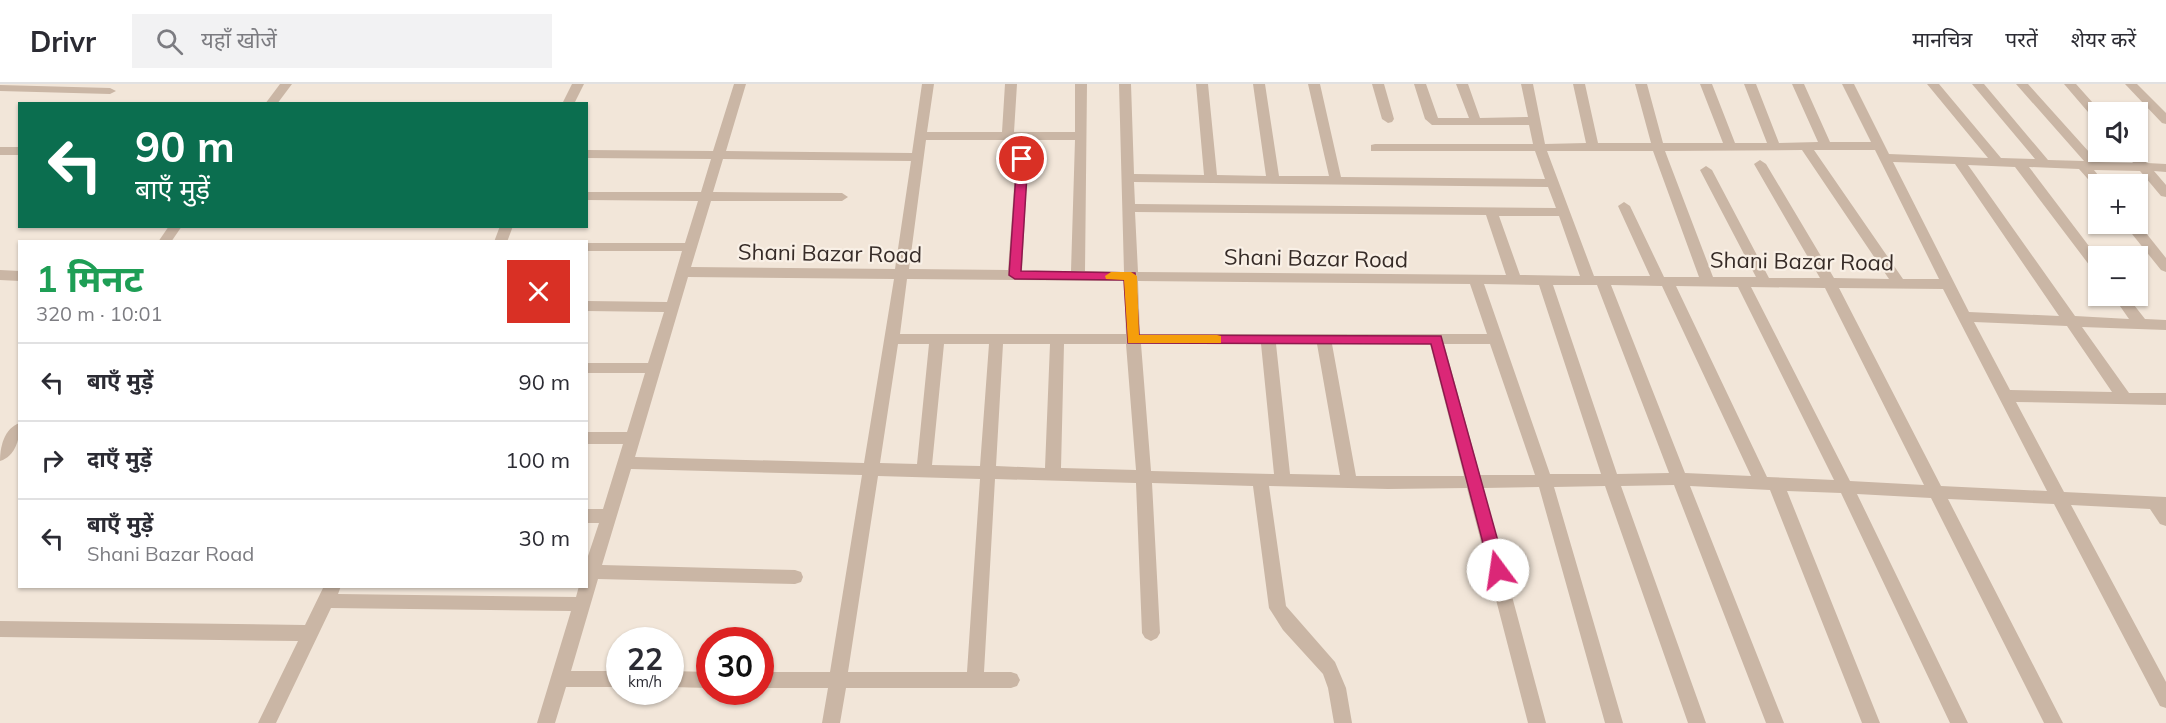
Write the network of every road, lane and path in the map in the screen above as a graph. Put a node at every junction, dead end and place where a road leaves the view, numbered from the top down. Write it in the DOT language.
graph roads {
  1 [pos="286,84"];
  2 [pos="578,84"];
  3 [pos="740,84"];
  4 [pos="928,84"];
  5 [pos="1011,84"];
  6 [pos="1081,84"];
  7 [pos="1125,84"];
  8 [pos="1202,84"];
  9 [pos="1259,84"];
  10 [pos="1314,84"];
  11 [pos="1378,84"];
  12 [pos="1420,84"];
  13 [pos="1462,84"];
  14 [pos="1527,84"];
  15 [pos="1579,84"];
  16 [pos="1641,84"];
  17 [pos="1706,84"];
  18 [pos="1750,84"];
  19 [pos="1798,84"];
  20 [pos="1848,84"];
  21 [pos="1933,84"];
  22 [pos="1977,84"];
  23 [pos="2022,84"];
  24 [pos="2070,84"];
  25 [pos="2131,84"];
  26 [pos="0,88"];
  27 [pos="110,91"];
  28 [pos="272,102"];
  29 [pos="569,102"];
  30 [pos="2088,105"];
  31 [pos="1388,119"];
  32 [pos="2166,120"];
  33 [pos="1533,121"];
  34 [pos="1476,122"];
  35 [pos="1008,135"];
  36 [pos="920,136"];
  37 [pos="1081,136"];
  38 [pos="1826,146"];
  39 [pos="1593,147"];
  40 [pos="1658,147"];
  41 [pos="1731,147"];
  42 [pos="1775,147"];
  43 [pos="1806,147"];
  44 [pos="1375,148"];
  45 [pos="1540,148"];
  46 [pos="0,151"];
  47 [pos="18,151"];
  48 [pos="1881,152"];
  49 [pos="588,154"];
  50 [pos="719,155"];
  51 [pos="917,157"];
  52 [pos="1022,159"];
  53 [pos="1958,160"];
  54 [pos="1997,161"];
  55 [pos="2140,162"];
  56 [pos="2019,163"];
  57 [pos="1760,164"];
  58 [pos="2045,164"];
  59 [pos="2089,165"];
  60 [pos="2145,167"];
  61 [pos="2166,168"];
  62 [pos="1706,170"];
  63 [pos="2094,174"];
  64 [pos="1128,178"];
  65 [pos="1211,179"];
  66 [pos="1273,179"];
  67 [pos="1336,180"];
  68 [pos="1553,183"];
  69 [pos="2166,193"];
  70 [pos="588,196"];
  71 [pos="706,196"];
  72 [pos="842,197"];
  73 [pos="1624,206"];
  74 [pos="1129,208"];
  75 [pos="1491,211"];
  76 [pos="1564,212"];
  77 [pos="2139,234"];
  78 [pos="588,247"];
  79 [pos="691,247"];
  80 [pos="2088,254"];
  81 [pos="2166,267"];
  82 [pos="683,272"];
  83 [pos="0,275"];
  84 [pos="901,275"];
  85 [pos="1015,275"];
  86 [pos="18,276"];
  87 [pos="1078,276"];
  88 [pos="1131,276"];
  89 [pos="1545,280"];
  90 [pos="1595,280"];
  91 [pos="1476,281"];
  92 [pos="1515,281"];
  93 [pos="1663,281"];
  94 [pos="1708,282"];
  95 [pos="1742,282"];
  96 [pos="1766,282"];
  97 [pos="1829,282"];
  98 [pos="1899,283"];
  99 [pos="1949,284"];
  100 [pos="588,306"];
  101 [pos="2128,306"];
  102 [pos="672,307"];
  103 [pos="1965,317"];
  104 [pos="2073,322"];
  105 [pos="2142,325"];
  106 [pos="2166,325"];
  107 [pos="892,339"];
  108 [pos="937,339"];
  109 [pos="996,339"];
  110 [pos="1057,339"];
  111 [pos="1132,339"];
  112 [pos="1496,339"];
  113 [pos="1268,340"];
  114 [pos="1436,340"];
  115 [pos="1324,341"];
  116 [pos="588,368"];
  117 [pos="654,368"];
  118 [pos="2007,396"];
  119 [pos="2125,399"];
  120 [pos="2166,399"];
  121 [pos="18,431"];
  122 [pos="0,432"];
  123 [pos="18,432"];
  124 [pos="588,438"];
  125 [pos="633,438"];
  126 [pos="0,454"];
  127 [pos="625,463"];
  128 [pos="871,470"];
  129 [pos="924,471"];
  130 [pos="988,472"];
  131 [pos="1053,474"];
  132 [pos="1144,476"];
  133 [pos="1260,479"];
  134 [pos="1679,479"];
  135 [pos="1283,480"];
  136 [pos="1611,480"];
  137 [pos="1349,482"];
  138 [pos="1545,482"];
  139 [pos="1476,483"];
  140 [pos="1769,483"];
  141 [pos="1845,486"];
  142 [pos="1936,492"];
  143 [pos="2060,499"];
  144 [pos="2160,502"];
  145 [pos="588,516"];
  146 [pos="609,516"];
  147 [pos="2166,519"];
  148 [pos="592,572"];
  149 [pos="795,577"];
  150 [pos="588,585"];
  151 [pos="587,588"];
  152 [pos="329,594"];
  153 [pos="582,604"];
  154 [pos="0,629"];
  155 [pos="310,633"];
  156 [pos="1151,633"];
  157 [pos="559,679"];
  158 [pos="606,679"];
  159 [pos="774,680"];
  160 [pos="975,680"];
  161 [pos="1011,680"];
  162 [pos="837,681"];
  163 [pos="2166,700"];
  164 [pos="267,723"];
  165 [pos="546,723"];
  166 [pos="831,723"];
  167 [pos="1343,723"];
  168 [pos="1537,723"];
  169 [pos="1614,723"];
  170 [pos="1697,723"];
  171 [pos="1775,723"];
  172 [pos="1871,723"];
  173 [pos="1959,723"];
  174 [pos="2054,723"];
  1 -- 28 [label="street"];
  2 -- 29 [label="street"];
  3 -- 50 [label="street"];
  4 -- 36 [label="street"];
  5 -- 35 [label="street"];
  6 -- 37 [label="street"];
  7 -- 64 [label="street"];
  8 -- 65 [label="street"];
  9 -- 66 [label="street"];
  10 -- 67 [label="street"];
  11 -- 31 [label="street"];
  12 -- 34 [label="street"];
  13 -- 34 [label="street"];
  14 -- 33 [label="street"];
  15 -- 39 [label="street"];
  16 -- 40 [label="street"];
  17 -- 41 [label="street"];
  18 -- 42 [label="street"];
  19 -- 38 [label="street"];
  20 -- 48 [label="street"];
  21 -- 54 [label="street"];
  22 -- 58 [label="street"];
  23 -- 59 [label="street"];
  24 -- 30 [label="street"];
  25 -- 32 [label="street"];
  26 -- 27 [label="street"];
  33 -- 34 [label="street"];
  33 -- 45 [label="street"];
  35 -- 36 [label="street"];
  35 -- 37 [label="street"];
  36 -- 51 [label="street"];
  37 -- 87 [label="street"];
  38 -- 43 [label="street"];
  38 -- 48 [label="street"];
  39 -- 40 [label="street"];
  39 -- 45 [label="street"];
  40 -- 41 [label="street"];
  40 -- 94 [label="street"];
  41 -- 42 [label="street"];
  42 -- 43 [label="street"];
  43 -- 98 [label="street"];
  44 -- 45 [label="street"];
  45 -- 68 [label="street"];
  46 -- 47 [label="street"];
  48 -- 53 [label="street"];
  48 -- 99 [label="street"];
  49 -- 50 [label="street"];
  50 -- 51 [label="street"];
  50 -- 71 [label="street"];
  51 -- 84 [label="street"];
  52 -- 85 [label="street"];
  53 -- 54 [label="street"];
  53 -- 104 [label="street"];
  54 -- 56 [label="street"];
  55 -- 60 [label="street"];
  56 -- 58 [label="street"];
  56 -- 80 [label="street"];
  57 -- 97 [label="street"];
  58 -- 59 [label="street"];
  59 -- 60 [label="street"];
  59 -- 63 [label="street"];
  60 -- 61 [label="street"];
  60 -- 69 [label="street"];
  62 -- 96 [label="street"];
  64 -- 65 [label="street"];
  64 -- 74 [label="street"];
  65 -- 66 [label="street"];
  66 -- 67 [label="street"];
  67 -- 68 [label="street"];
  68 -- 76 [label="street"];
  70 -- 71 [label="street"];
  71 -- 72 [label="street"];
  71 -- 79 [label="street"];
  73 -- 93 [label="street"];
  74 -- 75 [label="street"];
  74 -- 88 [label="street"];
  75 -- 76 [label="street"];
  75 -- 92 [label="street"];
  76 -- 90 [label="street"];
  77 -- 81 [label="street"];
  78 -- 79 [label="street"];
  79 -- 82 [label="street"];
  82 -- 84 [label="street, Shani Bazar Road"];
  82 -- 102 [label="street"];
  83 -- 86 [label="street"];
  84 -- 85 [label="street, Shani Bazar Road"];
  84 -- 107 [label="street"];
  85 -- 87 [label="street, Shani Bazar Road"];
  87 -- 88 [label="street, Shani Bazar Road"];
  88 -- 91 [label="street, Shani Bazar Road"];
  88 -- 111 [label="street"];
  89 -- 90 [label="street, Shani Bazar Road"];
  89 -- 92 [label="street, Shani Bazar Road"];
  89 -- 136 [label="street"];
  90 -- 93 [label="street, Shani Bazar Road"];
  90 -- 134 [label="street"];
  91 -- 92 [label="street, Shani Bazar Road"];
  91 -- 112 [label="street"];
  93 -- 94 [label="street, Shani Bazar Road"];
  93 -- 140 [label="street"];
  94 -- 95 [label="street, Shani Bazar Road"];
  95 -- 96 [label="street, Shani Bazar Road"];
  95 -- 141 [label="street"];
  96 -- 97 [label="street, Shani Bazar Road"];
  97 -- 98 [label="street, Shani Bazar Road"];
  97 -- 142 [label="street"];
  98 -- 99 [label="street, Shani Bazar Road"];
  99 -- 103 [label="street"];
  100 -- 102 [label="street"];
  101 -- 105 [label="street"];
  102 -- 117 [label="street"];
  103 -- 104 [label="street"];
  103 -- 118 [label="street"];
  104 -- 105 [label="street"];
  104 -- 119 [label="street"];
  105 -- 106 [label="street"];
  107 -- 108 [label="street"];
  107 -- 128 [label="street"];
  108 -- 109 [label="street"];
  108 -- 129 [label="street"];
  109 -- 110 [label="street"];
  109 -- 130 [label="street"];
  110 -- 111 [label="street"];
  110 -- 131 [label="street"];
  111 -- 113 [label="street"];
  111 -- 132 [label="street"];
  112 -- 114 [label="street"];
  112 -- 138 [label="street"];
  113 -- 115 [label="street"];
  113 -- 135 [label="street"];
  114 -- 115 [label="street"];
  114 -- 139 [label="street"];
  115 -- 137 [label="street"];
  116 -- 117 [label="street"];
  117 -- 125 [label="street"];
  118 -- 119 [label="street"];
  118 -- 143 [label="street"];
  119 -- 120 [label="street"];
  121 -- 122 [label="street"];
  123 -- 126 [label="street"];
  124 -- 125 [label="street"];
  125 -- 127 [label="street"];
  127 -- 128 [label="street"];
  127 -- 146 [label="street"];
  128 -- 129 [label="street"];
  128 -- 162 [label="street"];
  129 -- 130 [label="street"];
  130 -- 131 [label="street"];
  130 -- 160 [label="street"];
  131 -- 132 [label="street"];
  132 -- 133 [label="street"];
  132 -- 156 [label="street"];
  133 -- 135 [label="street"];
  133 -- 167 [label="street"];
  134 -- 136 [label="street"];
  134 -- 140 [label="street"];
  134 -- 171 [label="street"];
  135 -- 137 [label="street"];
  136 -- 138 [label="street"];
  136 -- 170 [label="street"];
  137 -- 139 [label="street"];
  138 -- 139 [label="street"];
  138 -- 169 [label="street"];
  139 -- 168 [label="street"];
  140 -- 141 [label="street"];
  140 -- 172 [label="street"];
  141 -- 142 [label="street"];
  141 -- 173 [label="street"];
  142 -- 143 [label="street"];
  142 -- 174 [label="street"];
  143 -- 144 [label="street"];
  143 -- 163 [label="street"];
  144 -- 147 [label="street"];
  145 -- 146 [label="street"];
  146 -- 148 [label="street"];
  148 -- 149 [label="street"];
  148 -- 150 [label="street"];
  151 -- 153 [label="street"];
  152 -- 153 [label="street"];
  152 -- 155 [label="street"];
  153 -- 157 [label="street"];
  154 -- 155 [label="street"];
  155 -- 164 [label="street"];
  157 -- 158 [label="street"];
  157 -- 165 [label="street"];
  159 -- 162 [label="street"];
  160 -- 161 [label="street"];
  160 -- 162 [label="street"];
  162 -- 166 [label="street"];
}
